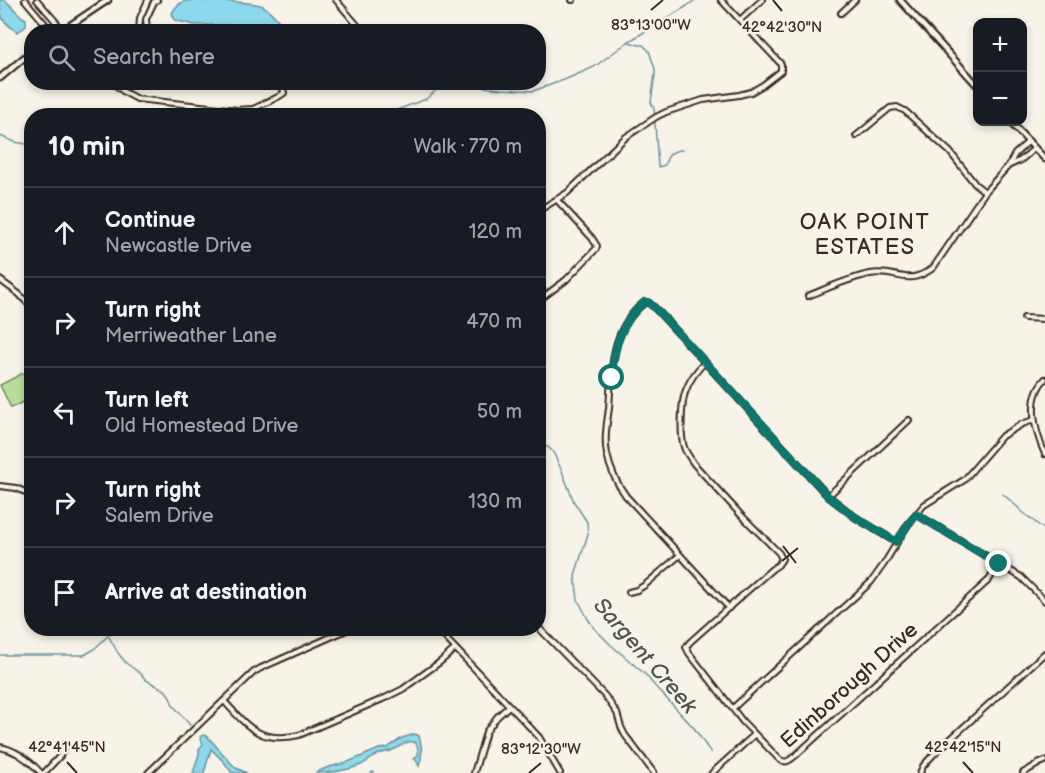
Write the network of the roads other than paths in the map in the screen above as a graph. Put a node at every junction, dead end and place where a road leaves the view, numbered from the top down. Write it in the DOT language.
graph roads {
  1 [pos="25,0"];
  2 [pos="36,0"];
  3 [pos="108,0"];
  4 [pos="148,0"];
  5 [pos="157,0"];
  6 [pos="336,0"];
  7 [pos="721,0"];
  8 [pos="762,0"];
  9 [pos="855,0"];
  10 [pos="900,0"];
  11 [pos="30,5"];
  12 [pos="841,13"];
  13 [pos="740,20"];
  14 [pos="45,24"];
  15 [pos="55,24"];
  16 [pos="72,24"];
  17 [pos="140,24"];
  18 [pos="146,24"];
  19 [pos="356,24"];
  20 [pos="24,58"];
  21 [pos="0,78"];
  22 [pos="973,80"];
  23 [pos="122,90"];
  24 [pos="283,90"];
  25 [pos="219,108"];
  26 [pos="255,108"];
  27 [pos="1014,126"];
  28 [pos="856,136"];
  29 [pos="1029,141"];
  30 [pos="1035,148"];
  31 [pos="1015,154"];
  32 [pos="1044,155"];
  33 [pos="1021,160"];
  34 [pos="1009,165"];
  35 [pos="985,192"];
  36 [pos="557,200"];
  37 [pos="546,206"];
  38 [pos="0,280"];
  39 [pos="546,295"];
  40 [pos="808,296"];
  41 [pos="24,299"];
  42 [pos="1024,318"];
  43 [pos="1045,319"];
  44 [pos="705,362"];
  45 [pos="1045,379"];
  46 [pos="909,420"];
  47 [pos="1034,420"];
  48 [pos="1045,454"];
  49 [pos="0,486"];
  50 [pos="24,492"];
  51 [pos="828,496"];
  52 [pos="916,514"];
  53 [pos="896,542"];
  54 [pos="680,555"];
  55 [pos="999,564"];
  56 [pos="629,592"];
  57 [pos="1045,601"];
  58 [pos="729,608"];
  59 [pos="546,635"];
  60 [pos="333,636"];
  61 [pos="443,636"];
  62 [pos="455,649"];
  63 [pos="1045,653"];
  64 [pos="224,701"];
  65 [pos="509,706"];
  66 [pos="733,708"];
  67 [pos="754,735"];
  68 [pos="65,745"];
  69 [pos="0,747"];
  70 [pos="1045,761"];
  71 [pos="43,773"];
  72 [pos="148,773"];
  73 [pos="474,773"];
  74 [pos="560,773"];
  75 [pos="654,773"];
  76 [pos="712,773"];
  77 [pos="920,773"];
  78 [pos="1023,773"];
  1 -- 11 [label="street"];
  2 -- 11 [label="street"];
  2 -- 15 [label="street"];
  3 -- 16 [label="street"];
  4 -- 17 [label="street"];
  5 -- 18 [label="street"];
  6 -- 19 [label="street"];
  7 -- 13 [label="street"];
  8 -- 13 [label="street"];
  9 -- 12 [label="street"];
  10 -- 22 [label="street"];
  11 -- 14 [label="street"];
  13 -- 36 [label="street"];
  20 -- 21 [label="street"];
  23 -- 25 [label="street"];
  24 -- 26 [label="street"];
  27 -- 29 [label="street"];
  28 -- 35 [label="street"];
  29 -- 30 [label="street"];
  29 -- 31 [label="street"];
  30 -- 32 [label="street"];
  30 -- 33 [label="street"];
  31 -- 33 [label="street"];
  31 -- 34 [label="street"];
  33 -- 34 [label="street"];
  34 -- 35 [label="street"];
  35 -- 40 [label="street"];
  36 -- 37 [label="street"];
  36 -- 39 [label="street"];
  38 -- 41 [label="street"];
  42 -- 43 [label="street"];
  44 -- 51 [label="street"];
  44 -- 54 [label="street"];
  44 -- 58 [label="street, Edinborough Drive"];
  45 -- 47 [label="street"];
  46 -- 51 [label="street"];
  47 -- 48 [label="street"];
  47 -- 52 [label="street"];
  49 -- 50 [label="street"];
  51 -- 53 [label="street"];
  52 -- 53 [label="street"];
  52 -- 55 [label="street"];
  53 -- 66 [label="street"];
  54 -- 56 [label="street"];
  54 -- 58 [label="street"];
  55 -- 57 [label="street"];
  55 -- 67 [label="street, Edinborough Drive"];
  58 -- 66 [label="street, Edinborough Drive"];
  59 -- 75 [label="street"];
  60 -- 64 [label="street"];
  61 -- 62 [label="street"];
  62 -- 64 [label="street"];
  62 -- 65 [label="street"];
  63 -- 77 [label="street"];
  64 -- 72 [label="street"];
  65 -- 73 [label="street"];
  65 -- 74 [label="street"];
  66 -- 67 [label="street, Edinborough Drive"];
  67 -- 76 [label="street"];
  68 -- 71 [label="street"];
  69 -- 71 [label="street"];
  70 -- 78 [label="street"];
}
